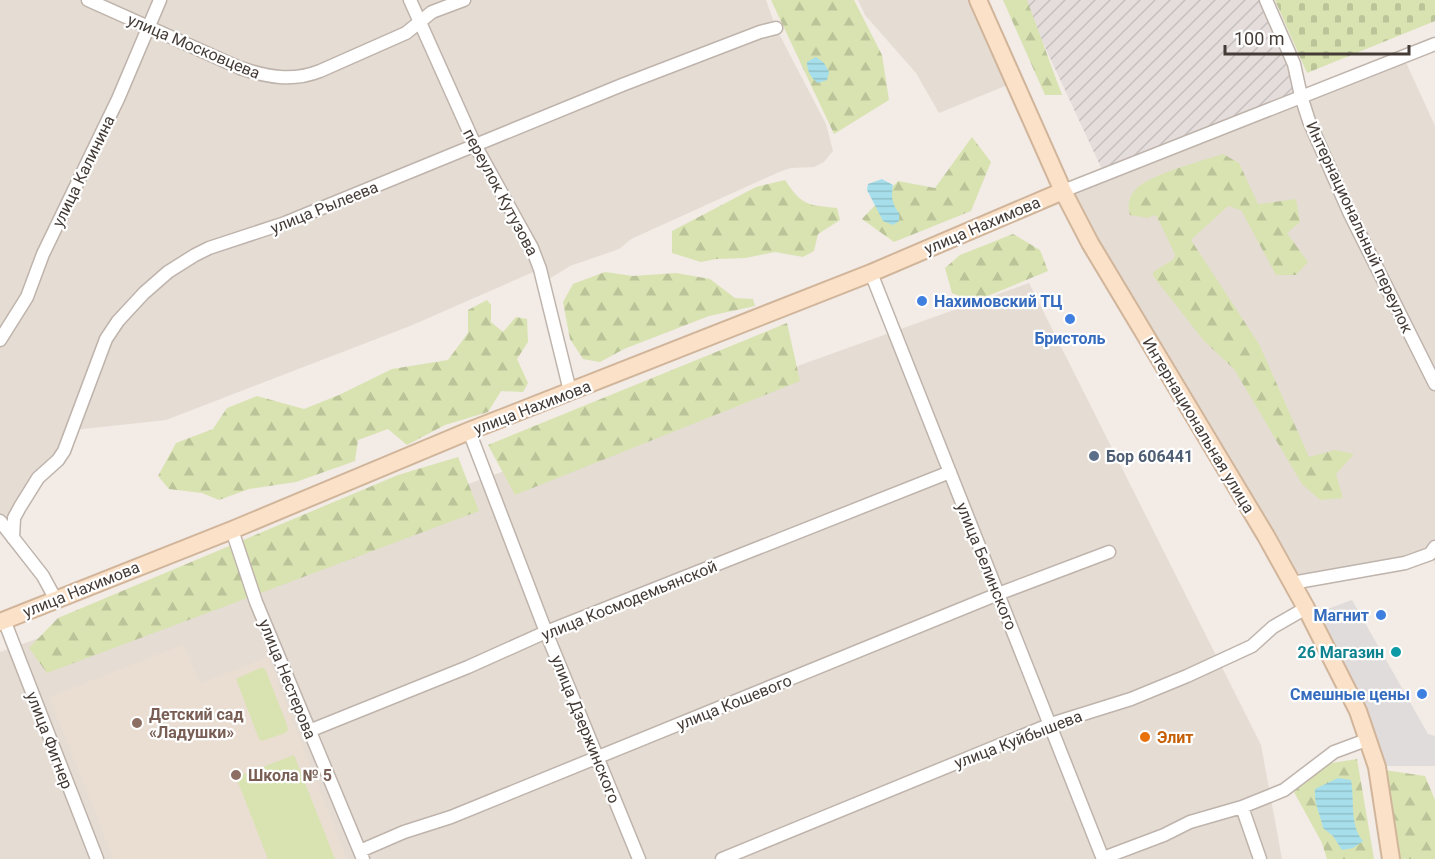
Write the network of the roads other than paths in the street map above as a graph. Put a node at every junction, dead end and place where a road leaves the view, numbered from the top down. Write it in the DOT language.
graph roads {
  1 [pos="88,0"];
  2 [pos="160,0"];
  3 [pos="410,0"];
  4 [pos="464,0"];
  5 [pos="978,0"];
  6 [pos="1266,0"];
  7 [pos="419,21"];
  8 [pos="149,27"];
  9 [pos="776,28"];
  10 [pos="1435,44"];
  11 [pos="1300,96"];
  12 [pos="475,145"];
  13 [pos="1063,191"];
  14 [pos="871,273"];
  15 [pos="0,340"];
  16 [pos="1435,384"];
  17 [pos="570,392"];
  18 [pos="469,431"];
  19 [pos="950,472"];
  20 [pos="0,521"];
  21 [pos="231,530"];
  22 [pos="13,538"];
  23 [pos="1435,547"];
  24 [pos="1109,552"];
  25 [pos="1292,583"];
  26 [pos="998,594"];
  27 [pos="56,600"];
  28 [pos="1306,608"];
  29 [pos="2,621"];
  30 [pos="546,632"];
  31 [pos="1051,724"];
  32 [pos="309,731"];
  33 [pos="1369,739"];
  34 [pos="596,756"];
  35 [pos="1242,807"];
  36 [pos="361,855"];
  37 [pos="97,859"];
  38 [pos="639,859"];
  39 [pos="722,859"];
  40 [pos="1103,859"];
  41 [pos="1260,859"];
  42 [pos="1391,859"];
  1 -- 8 [label="street, улица Московцева"];
  2 -- 8 [label="street, улица Калинина"];
  3 -- 7 [label="street, переулок Кутузова"];
  4 -- 7 [label="street, улица Московцева"];
  5 -- 13 [label="main road, Интернациональная улица"];
  6 -- 11 [label="street, Интернациональный переулок"];
  7 -- 8 [label="street, улица Московцева"];
  7 -- 12 [label="street, переулок Кутузова"];
  8 -- 15 [label="street, улица Калинина"];
  9 -- 12 [label="street, улица Рылеева"];
  10 -- 11 [label="street"];
  11 -- 13 [label="street"];
  11 -- 16 [label="street, Интернациональный переулок"];
  12 -- 17 [label="street, переулок Кутузова"];
  12 -- 22 [label="street, улица Рылеева"];
  13 -- 14 [label="main road, улица Нахимова"];
  13 -- 25 [label="main road, Интернациональная улица"];
  14 -- 17 [label="main road, улица Нахимова"];
  14 -- 19 [label="street, улица Белинского"];
  17 -- 18 [label="main road, улица Нахимова"];
  18 -- 21 [label="main road, улица Нахимова"];
  18 -- 30 [label="street, улица Дзержинского"];
  19 -- 26 [label="street, улица Белинского"];
  19 -- 30 [label="street, улица Космодемьянской"];
  20 -- 22 [label="street"];
  21 -- 27 [label="main road, улица Нахимова"];
  21 -- 32 [label="street, улица Нестерова"];
  22 -- 27 [label="street"];
  23 -- 25 [label="street"];
  24 -- 26 [label="street, улица Кошевого"];
  25 -- 28 [label="main road, Интернациональная улица"];
  26 -- 31 [label="street, улица Белинского"];
  26 -- 34 [label="street, улица Кошевого"];
  27 -- 29 [label="main road, улица Нахимова"];
  28 -- 31 [label="street, улица Куйбышева"];
  28 -- 33 [label="main road, Интернациональная улица"];
  29 -- 37 [label="street, улица Фигнер"];
  30 -- 32 [label="street, улица Космодемьянской"];
  30 -- 34 [label="street, улица Дзержинского"];
  31 -- 39 [label="street, улица Куйбышева"];
  31 -- 40 [label="street, улица Белинского"];
  32 -- 36 [label="street, улица Нестерова"];
  33 -- 35 [label="street"];
  33 -- 42 [label="main road, Интернациональная улица"];
  34 -- 36 [label="street, улица Кошевого"];
  34 -- 38 [label="street, улица Дзержинского"];
  35 -- 40 [label="street"];
  35 -- 41 [label="street"];
}
